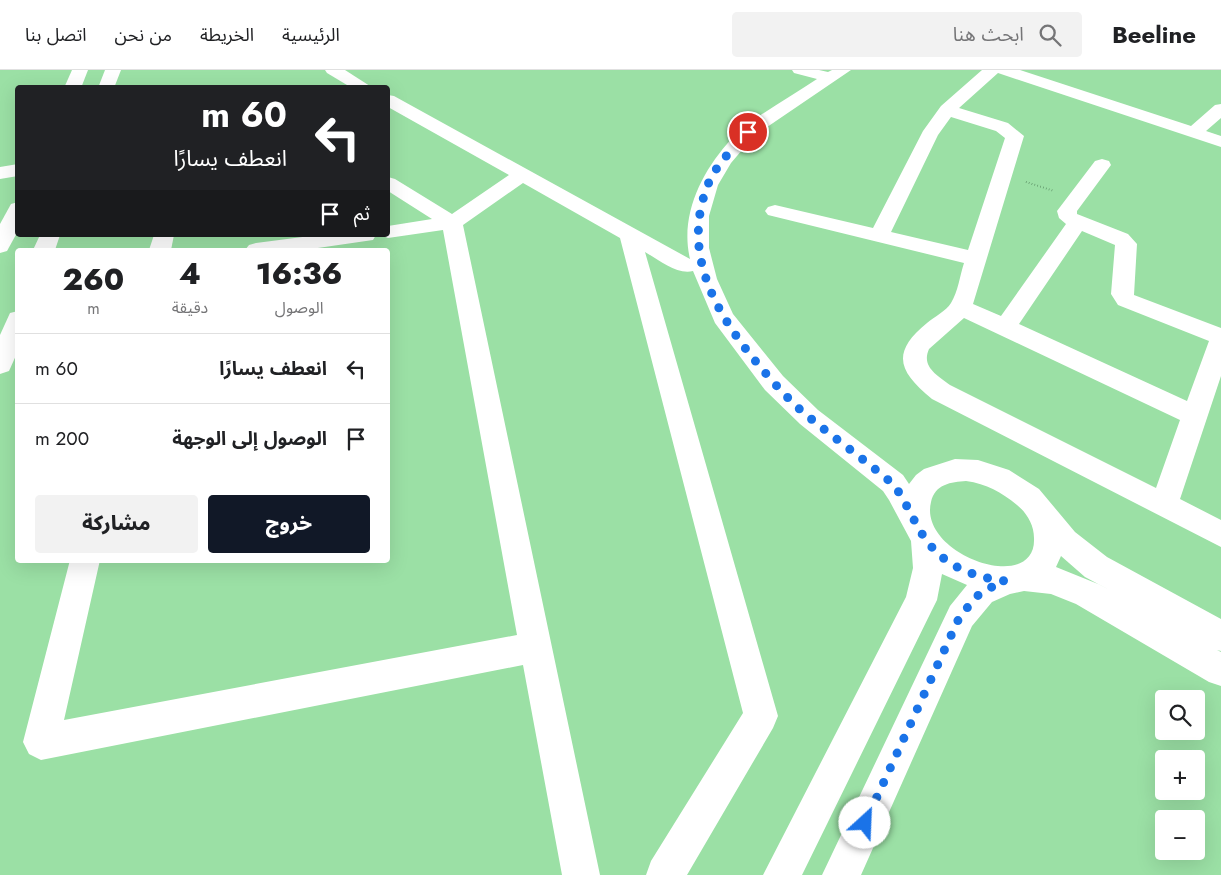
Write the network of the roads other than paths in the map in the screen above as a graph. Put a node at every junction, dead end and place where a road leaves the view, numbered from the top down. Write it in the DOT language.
graph roads {
  1 [pos="80,70"];
  2 [pos="113,70"];
  3 [pos="333,70"];
  4 [pos="800,70"];
  5 [pos="992,70"];
  6 [pos="1004,70"];
  7 [pos="837,74"];
  8 [pos="73,85"];
  9 [pos="107,85"];
  10 [pos="360,85"];
  11 [pos="390,101"];
  12 [pos="1221,109"];
  13 [pos="948,110"];
  14 [pos="1194,133"];
  15 [pos="1221,142"];
  16 [pos="1102,165"];
  17 [pos="15,170"];
  18 [pos="0,173"];
  19 [pos="522,175"];
  20 [pos="390,184"];
  21 [pos="775,211"];
  22 [pos="15,214"];
  23 [pos="1078,221"];
  24 [pos="452,223"];
  25 [pos="390,232"];
  26 [pos="629,234"];
  27 [pos="880,236"];
  28 [pos="351,237"];
  29 [pos="0,246"];
  30 [pos="271,248"];
  31 [pos="977,259"];
  32 [pos="686,266"];
  33 [pos="962,307"];
  34 [pos="1005,327"];
  35 [pos="15,328"];
  36 [pos="1221,339"];
  37 [pos="0,365"];
  38 [pos="1206,408"];
  39 [pos="859,455"];
  40 [pos="947,470"];
  41 [pos="1164,504"];
  42 [pos="1043,516"];
  43 [pos="922,532"];
  44 [pos="1221,534"];
  45 [pos="84,563"];
  46 [pos="1014,579"];
  47 [pos="1221,636"];
  48 [pos="536,647"];
  49 [pos="1221,670"];
  50 [pos="581,875"];
  51 [pos="666,875"];
  52 [pos="782,875"];
  53 [pos="841,875"];
  1 -- 8 [label="street"];
  2 -- 9 [label="street"];
  3 -- 10 [label="street"];
  4 -- 7 [label="street"];
  5 -- 13 [label="street"];
  6 -- 14 [label="street"];
  7 -- 39 [label="street"];
  11 -- 19 [label="street"];
  12 -- 14 [label="street"];
  13 -- 27 [label="street"];
  13 -- 31 [label="street"];
  14 -- 15 [label="street"];
  16 -- 23 [label="street"];
  17 -- 18 [label="street"];
  19 -- 24 [label="street"];
  19 -- 26 [label="street"];
  20 -- 24 [label="street"];
  21 -- 27 [label="street"];
  22 -- 29 [label="street"];
  23 -- 34 [label="street"];
  23 -- 36 [label="street"];
  24 -- 25 [label="street"];
  24 -- 48 [label="street"];
  26 -- 32 [label="street"];
  26 -- 51 [label="street"];
  27 -- 31 [label="street"];
  28 -- 30 [label="street"];
  31 -- 33 [label="street"];
  33 -- 34 [label="street"];
  33 -- 41 [label="street"];
  34 -- 38 [label="street"];
  35 -- 37 [label="street"];
  36 -- 38 [label="street"];
  38 -- 41 [label="street"];
  39 -- 40 [label="street"];
  39 -- 43 [label="street"];
  40 -- 42 [label="street"];
  40 -- 43 [label="street"];
  41 -- 44 [label="street"];
  42 -- 46 [label="street"];
  42 -- 47 [label="street"];
  43 -- 46 [label="street"];
  43 -- 52 [label="street"];
  45 -- 48 [label="street"];
  46 -- 49 [label="street"];
  46 -- 53 [label="street"];
  48 -- 50 [label="street"];
}
